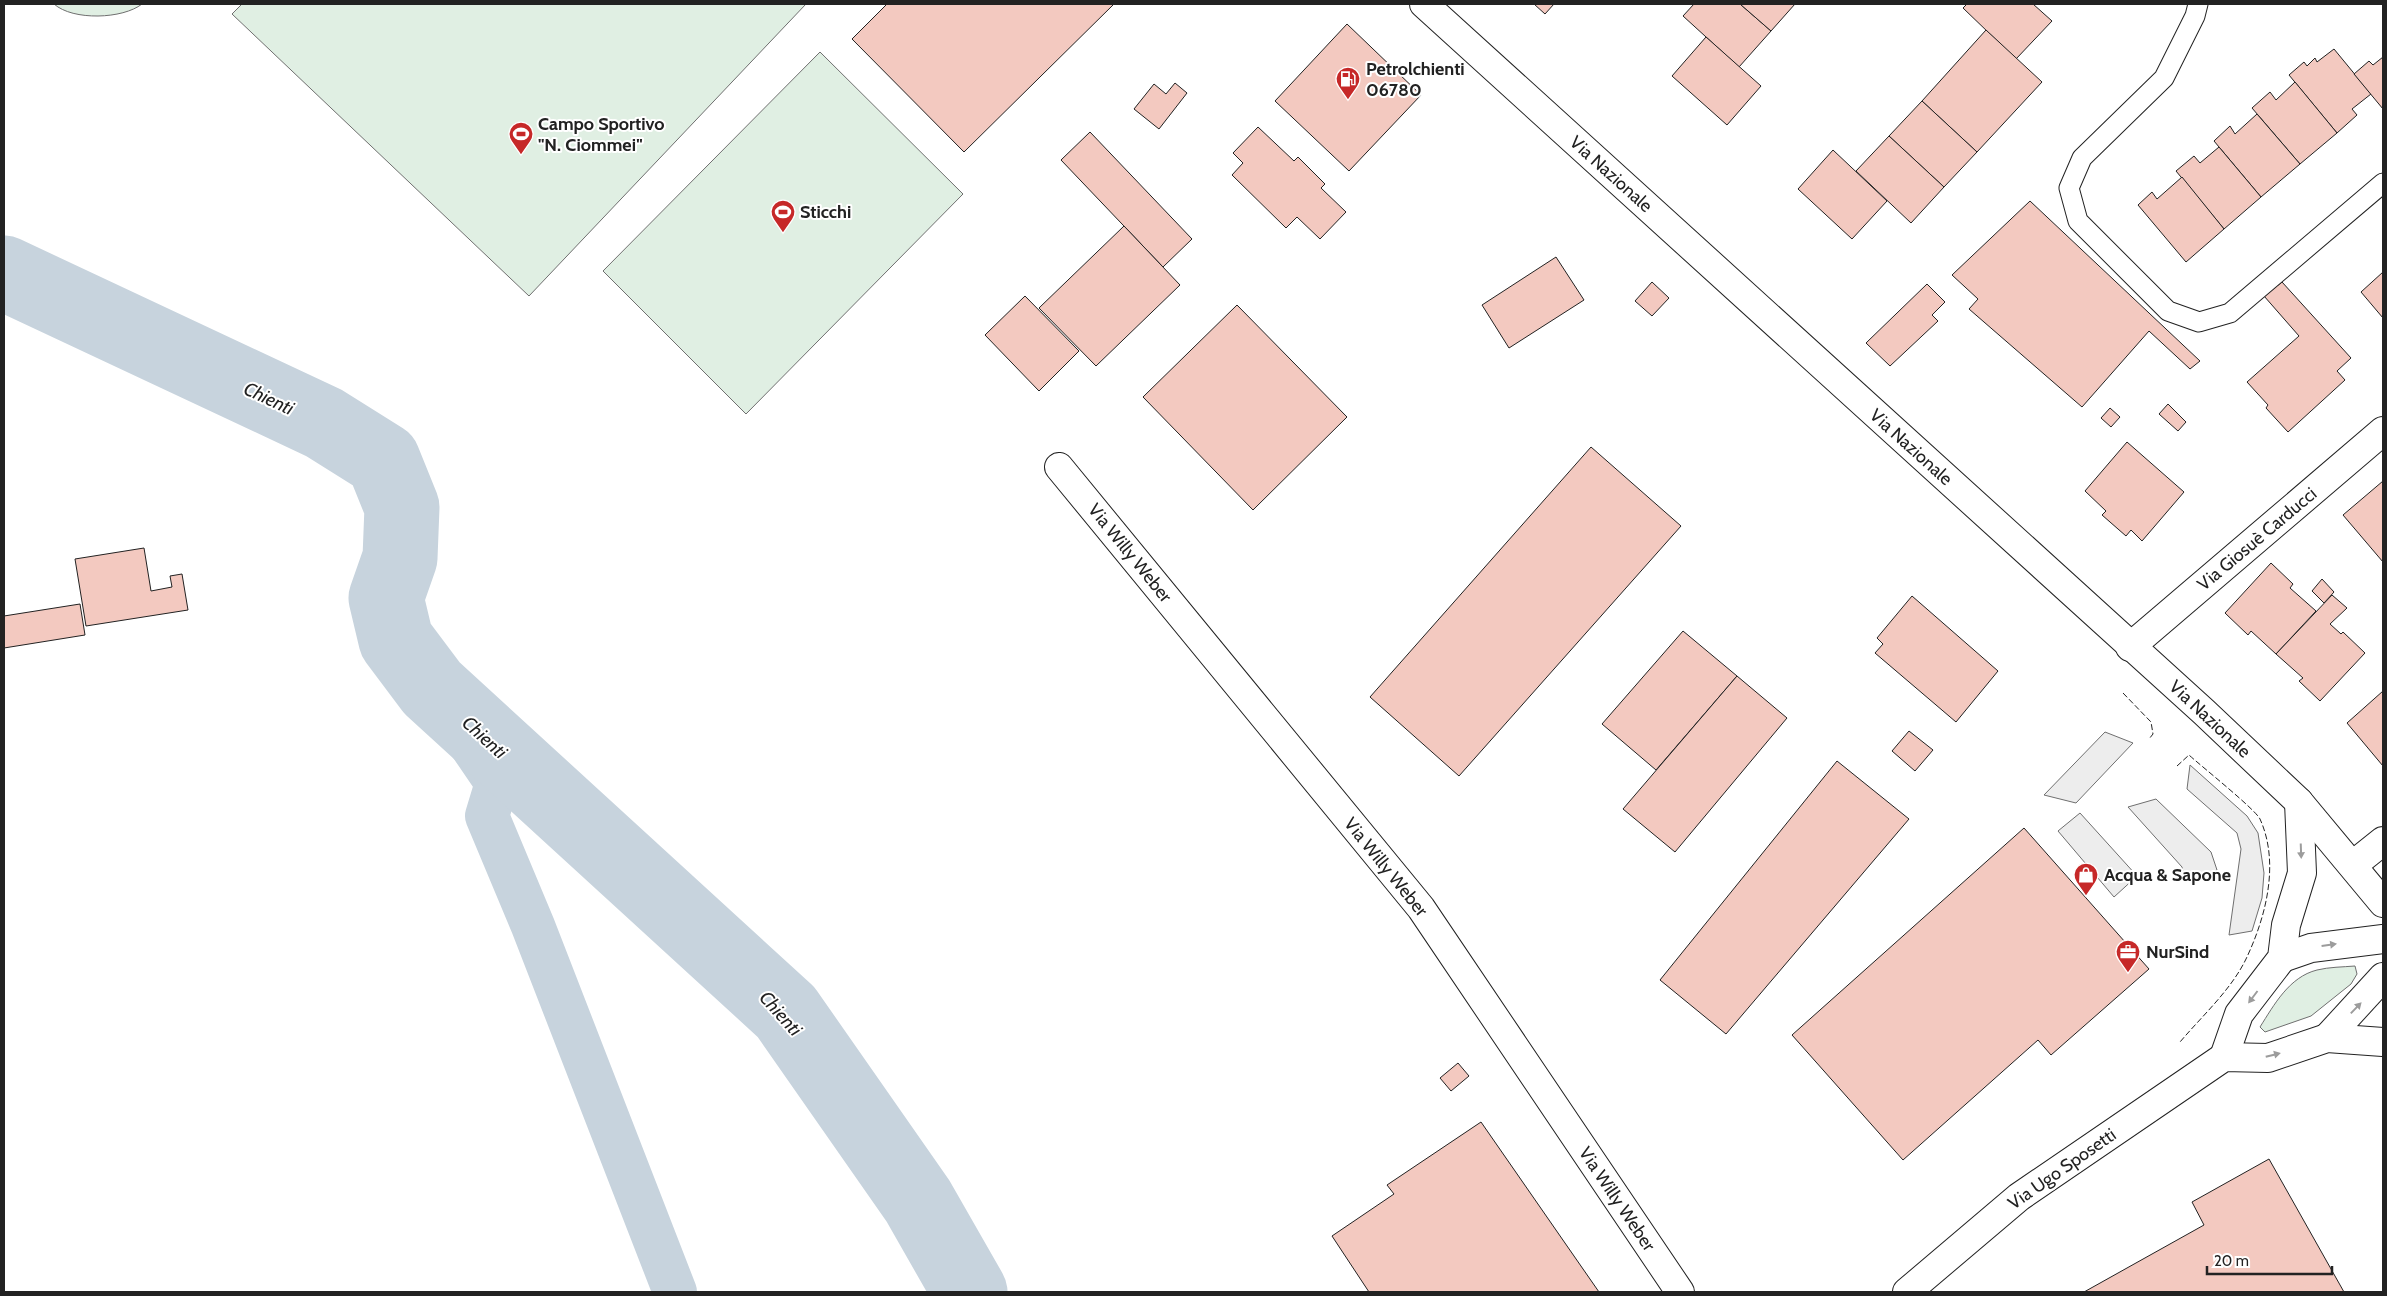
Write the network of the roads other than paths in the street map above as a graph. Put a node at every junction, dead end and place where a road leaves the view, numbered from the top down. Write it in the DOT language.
graph roads {
  1 [pos="1424,4"];
  2 [pos="2198,4"];
  3 [pos="2383,183"];
  4 [pos="2383,431"];
  5 [pos="1059,467"];
  6 [pos="2130,647"];
  7 [pos="2299,802"];
  8 [pos="2383,841"];
  9 [pos="2353,865"];
  10 [pos="2383,903"];
  11 [pos="2383,939"];
  12 [pos="2282,958"];
  13 [pos="2383,978"];
  14 [pos="2327,1038"];
  15 [pos="2383,1042"];
  16 [pos="2224,1056"];
  17 [pos="1680,1292"];
  18 [pos="1907,1292"];
  1 -- 6 [label="street, Via Nazionale"];
  2 -- 3 [label="lane"];
  4 -- 6 [label="street, Via Giosuè Carducci"];
  5 -- 17 [label="street, Via Willy Weber"];
  6 -- 7 [label="street, Via Nazionale"];
  7 -- 9 [label="street, Via Nazionale"];
  7 -- 12 [label="street, one-way"];
  8 -- 9 [label="street"];
  9 -- 10 [label="street, Via Nazionale"];
  12 -- 11 [label="street, one-way"];
  12 -- 16 [label="street, one-way"];
  14 -- 13 [label="street, one-way"];
  14 -- 15 [label="street"];
  16 -- 14 [label="street, one-way"];
  16 -- 18 [label="street, Via Ugo Sposetti"];
}
